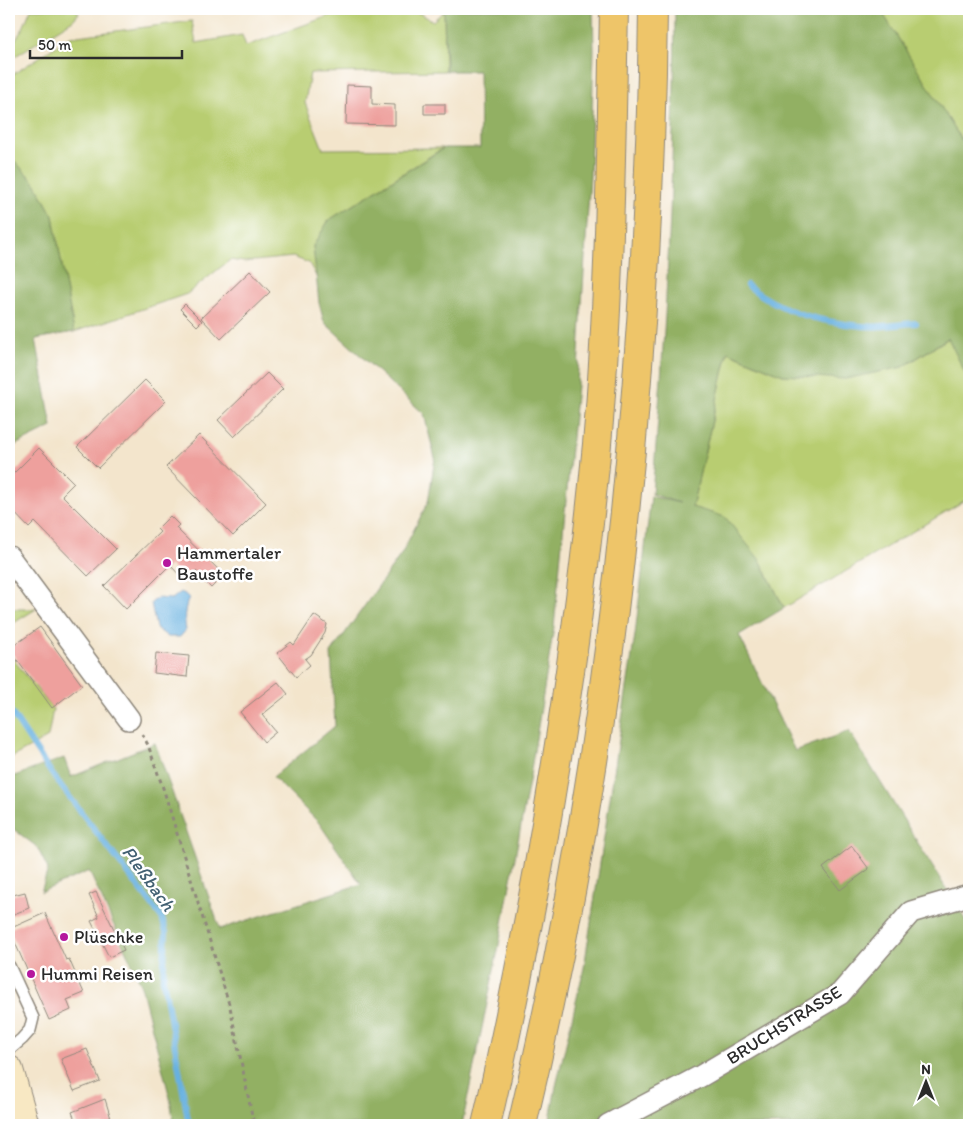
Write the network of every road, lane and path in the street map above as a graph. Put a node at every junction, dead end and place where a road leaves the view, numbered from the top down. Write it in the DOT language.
graph roads {
  1 [pos="614,9"];
  2 [pos="653,9"];
  3 [pos="9,557"];
  4 [pos="129,719"];
  5 [pos="148,744"];
  6 [pos="969,895"];
  7 [pos="9,966"];
  8 [pos="9,1050"];
  9 [pos="9,1070"];
  10 [pos="25,1125"];
  11 [pos="254,1125"];
  12 [pos="486,1125"];
  13 [pos="522,1125"];
  14 [pos="608,1125"];
  1 -- 12 [label="highway"];
  2 -- 13 [label="highway"];
  3 -- 4 [label="street"];
  5 -- 11 [label="path"];
  6 -- 14 [label="street, BRUCHSTRASSE"];
  7 -- 8 [label="lane"];
  9 -- 10 [label="main road"];
}
